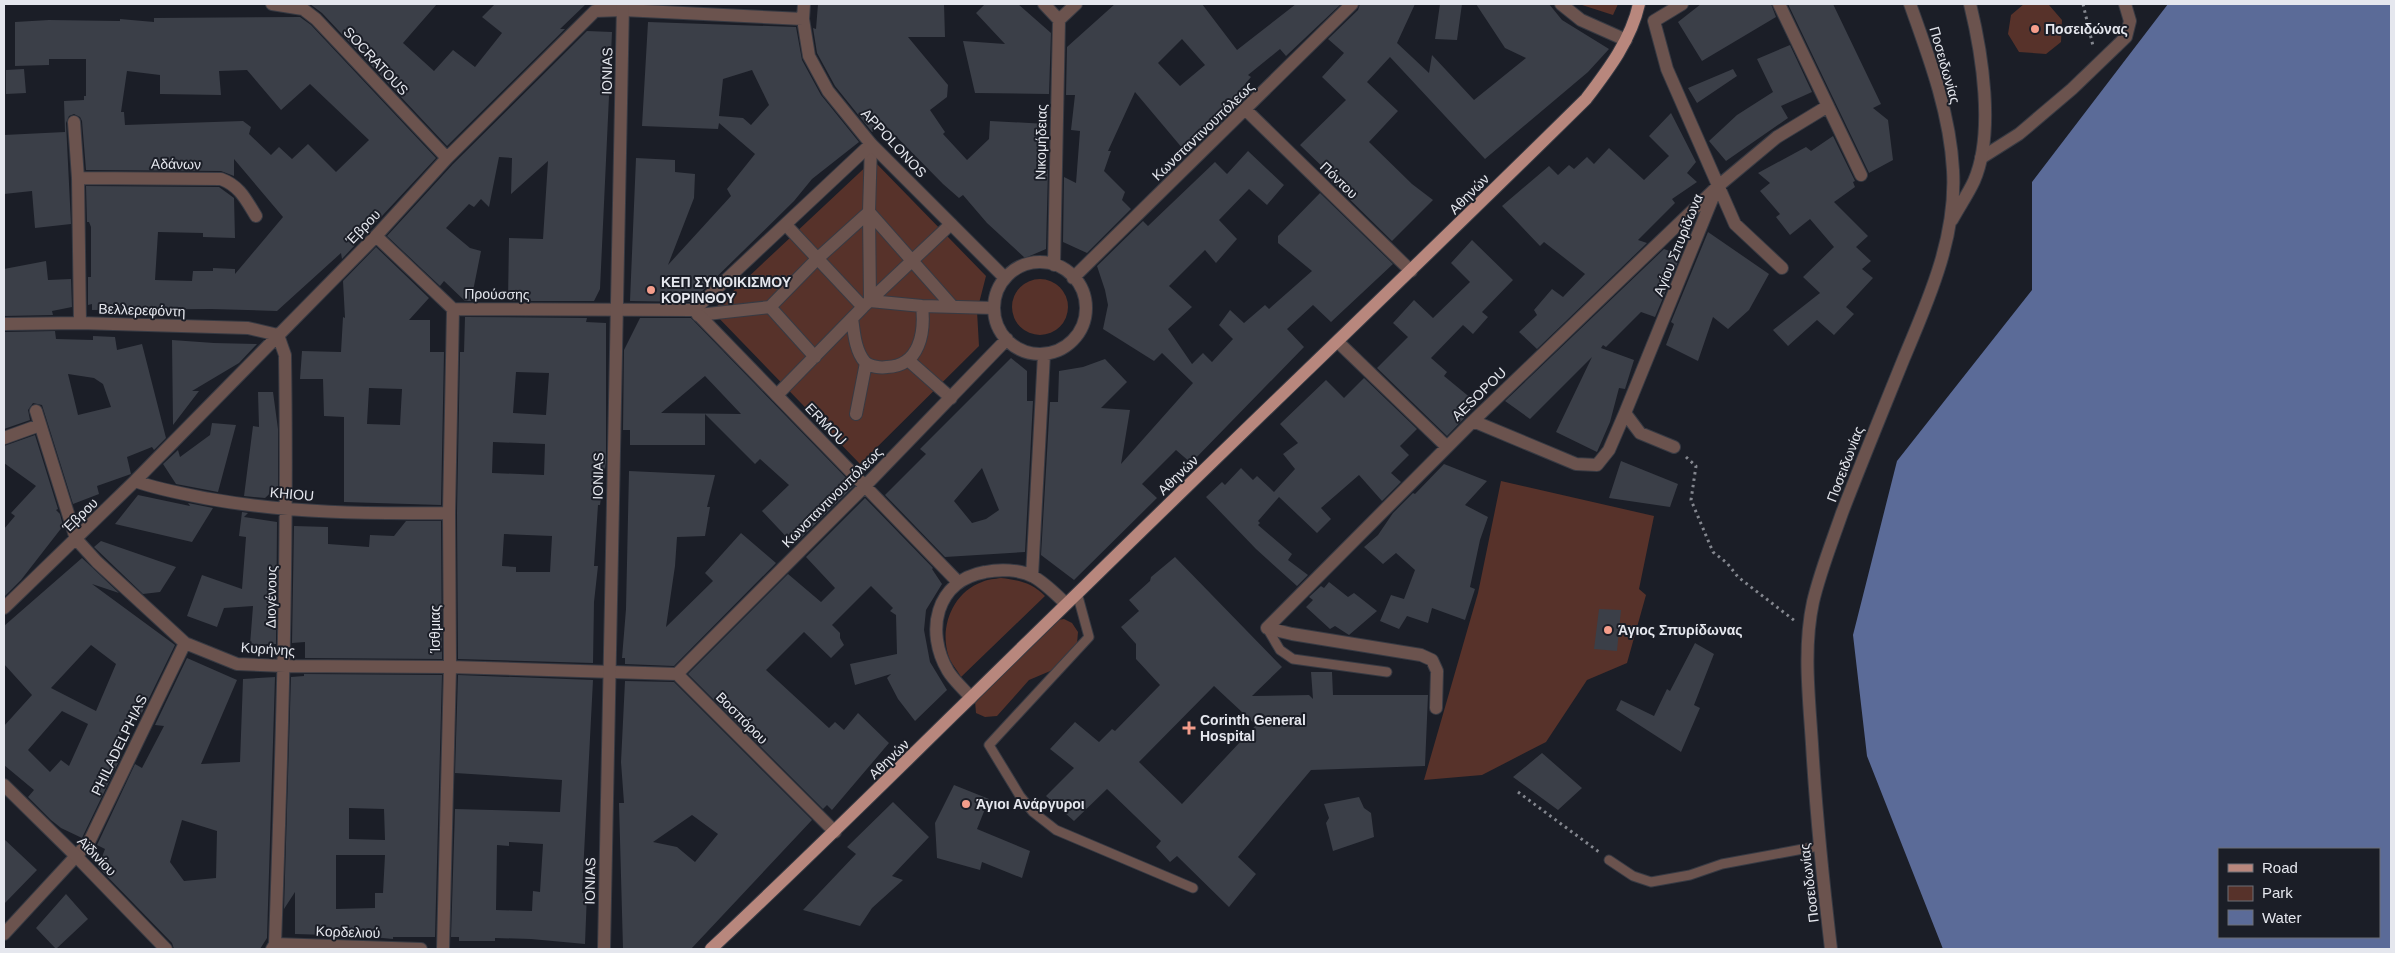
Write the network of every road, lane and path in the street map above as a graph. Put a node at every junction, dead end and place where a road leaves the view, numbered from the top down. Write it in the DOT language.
graph roads {
  1 [pos="272,4"];
  2 [pos="804,4"];
  3 [pos="1044,4"];
  4 [pos="1076,4"];
  5 [pos="1352,4"];
  6 [pos="1560,4"];
  7 [pos="1682,4"];
  8 [pos="1779,4"];
  9 [pos="1910,4"];
  10 [pos="1970,4"];
  11 [pos="2083,4"];
  12 [pos="2125,4"];
  13 [pos="623,7"];
  14 [pos="1637,10"];
  15 [pos="803,20"];
  16 [pos="1059,20"];
  17 [pos="1654,22"];
  18 [pos="1626,40"];
  19 [pos="2098,64"];
  20 [pos="1828,106"];
  21 [pos="1246,110"];
  22 [pos="74,122"];
  23 [pos="872,144"];
  24 [pos="447,158"];
  25 [pos="1981,158"];
  26 [pos="1861,175"];
  27 [pos="78,178"];
  28 [pos="1717,187"];
  29 [pos="869,212"];
  30 [pos="256,216"];
  31 [pos="951,224"];
  32 [pos="1950,224"];
  33 [pos="786,226"];
  34 [pos="376,236"];
  35 [pos="818,259"];
  36 [pos="911,262"];
  37 [pos="1054,265"];
  38 [pos="1782,268"];
  39 [pos="1411,271"];
  40 [pos="1005,278"];
  41 [pos="1074,278"];
  42 [pos="866,304"];
  43 [pos="922,306"];
  44 [pos="953,306"];
  45 [pos="770,307"];
  46 [pos="994,308"];
  47 [pos="453,309"];
  48 [pos="618,311"];
  49 [pos="696,313"];
  50 [pos="852,318"];
  51 [pos="80,323"];
  52 [pos="4,324"];
  53 [pos="278,335"];
  54 [pos="1007,339"];
  55 [pos="1338,342"];
  56 [pos="1044,354"];
  57 [pos="815,357"];
  58 [pos="908,360"];
  59 [pos="866,363"];
  60 [pos="776,395"];
  61 [pos="951,398"];
  62 [pos="36,411"];
  63 [pos="856,414"];
  64 [pos="1625,414"];
  65 [pos="1473,421"];
  66 [pos="40,425"];
  67 [pos="4,438"];
  68 [pos="1447,447"];
  69 [pos="1674,447"];
  70 [pos="135,481"];
  71 [pos="865,486"];
  72 [pos="287,510"];
  73 [pos="449,513"];
  74 [pos="76,539"];
  75 [pos="1032,576"];
  76 [pos="957,582"];
  77 [pos="1077,593"];
  78 [pos="1066,604"];
  79 [pos="4,608"];
  80 [pos="1267,628"];
  81 [pos="1809,632"];
  82 [pos="185,643"];
  83 [pos="285,666"];
  84 [pos="450,667"];
  85 [pos="608,670"];
  86 [pos="1387,672"];
  87 [pos="677,674"];
  88 [pos="971,698"];
  89 [pos="1436,708"];
  90 [pos="4,785"];
  91 [pos="1518,792"];
  92 [pos="835,832"];
  93 [pos="1819,846"];
  94 [pos="76,856"];
  95 [pos="1609,860"];
  96 [pos="1193,888"];
  97 [pos="4,934"];
  98 [pos="273,947"];
  99 [pos="166,949"];
  100 [pos="421,949"];
  101 [pos="443,949"];
  102 [pos="604,949"];
  103 [pos="711,949"];
  104 [pos="1831,949"];
  1 -- 24 [label="street, SOCRATOUS"];
  2 -- 15 [label="street, APPOLONOS"];
  3 -- 16 [label="street"];
  4 -- 16 [label="street"];
  5 -- 21 [label="street, Κωνσταντινουπόλεως"];
  6 -- 18 [label="street"];
  7 -- 17 [label="street"];
  8 -- 20 [label="street"];
  9 -- 32 [label="street, Ποσειδωνίας"];
  10 -- 25 [label="street"];
  11 -- 19 [label="path"];
  12 -- 19 [label="street"];
  13 -- 15 [label="street, Έβρου"];
  13 -- 24 [label="street, Έβρου"];
  13 -- 48 [label="street, IONIAS"];
  14 -- 17 [label="street"];
  14 -- 18 [label="main road, Αθηνών"];
  15 -- 23 [label="street, APPOLONOS"];
  16 -- 37 [label="street, Νικομήδειας"];
  17 -- 28 [label="street, Αγίου Σπυρίδωνα"];
  18 -- 39 [label="main road, Αθηνών"];
  19 -- 25 [label="street"];
  20 -- 26 [label="street"];
  20 -- 28 [label="street, AESOPOU"];
  21 -- 39 [label="street, Πόντου"];
  21 -- 41 [label="street, Κωνσταντινουπόλεως"];
  22 -- 27 [label="street"];
  23 -- 29 [label="street"];
  23 -- 31 [label="street, APPOLONOS"];
  23 -- 33 [label="street"];
  24 -- 34 [label="street, Έβρου"];
  25 -- 32 [label="street"];
  27 -- 30 [label="street, Αδάνων"];
  27 -- 51 [label="street"];
  28 -- 38 [label="street"];
  28 -- 64 [label="street, Αγίου Σπυρίδωνα"];
  28 -- 65 [label="street, AESOPOU"];
  29 -- 35 [label="street"];
  29 -- 36 [label="street"];
  29 -- 42 [label="street"];
  31 -- 36 [label="street"];
  31 -- 40 [label="street, APPOLONOS"];
  32 -- 81 [label="street, Ποσειδωνίας"];
  33 -- 35 [label="street"];
  33 -- 49 [label="street"];
  34 -- 47 [label="street, Προύσσης"];
  34 -- 53 [label="street, Έβρου"];
  35 -- 42 [label="street"];
  35 -- 45 [label="street"];
  36 -- 42 [label="street"];
  36 -- 44 [label="street"];
  37 -- 40 [label="street"];
  37 -- 41 [label="street"];
  39 -- 55 [label="main road, Αθηνών"];
  40 -- 46 [label="street"];
  41 -- 56 [label="street"];
  42 -- 43 [label="street"];
  42 -- 50 [label="street"];
  43 -- 44 [label="street"];
  43 -- 58 [label="street"];
  44 -- 46 [label="street"];
  45 -- 49 [label="street, Προύσσης"];
  45 -- 57 [label="street"];
  46 -- 54 [label="street"];
  47 -- 48 [label="street, Προύσσης"];
  47 -- 73 [label="street, Ίσθμιας"];
  48 -- 49 [label="street, Προύσσης"];
  48 -- 85 [label="street, IONIAS"];
  49 -- 60 [label="street, ERMOU"];
  50 -- 57 [label="street"];
  50 -- 59 [label="street"];
  51 -- 52 [label="street, Βελλερεφόντη"];
  51 -- 53 [label="street, Βελλερεφόντη"];
  53 -- 70 [label="street, Έβρου"];
  53 -- 72 [label="street, Διογένους"];
  54 -- 56 [label="street"];
  54 -- 61 [label="street, Κωνσταντινουπόλεως"];
  55 -- 68 [label="street"];
  55 -- 77 [label="main road, Αθηνών"];
  56 -- 75 [label="street"];
  57 -- 60 [label="street"];
  58 -- 59 [label="street"];
  58 -- 61 [label="street"];
  59 -- 63 [label="street"];
  60 -- 71 [label="street, ERMOU"];
  61 -- 71 [label="street, Κωνσταντινουπόλεως"];
  62 -- 66 [label="street, Κυρήνης"];
  64 -- 65 [label="street, Αγίου Σπυρίδωνα"];
  64 -- 69 [label="street"];
  65 -- 68 [label="street, AESOPOU"];
  66 -- 67 [label="street"];
  66 -- 74 [label="street, Κυρήνης"];
  68 -- 80 [label="street, AESOPOU"];
  69 -- 81 [label="path"];
  70 -- 72 [label="street, KHIOU"];
  70 -- 74 [label="street, Έβρου"];
  71 -- 76 [label="street, ERMOU"];
  71 -- 87 [label="street, Κωνσταντινουπόλεως"];
  72 -- 73 [label="street, KHIOU"];
  72 -- 83 [label="street, Διογένους"];
  73 -- 84 [label="street, Ίσθμιας"];
  74 -- 79 [label="street, Έβρου"];
  74 -- 82 [label="street, Κυρήνης"];
  75 -- 76 [label="street"];
  75 -- 78 [label="street"];
  76 -- 88 [label="street"];
  77 -- 78 [label="main road, Αθηνών"];
  77 -- 96 [label="lane"];
  78 -- 88 [label="main road, Αθηνών"];
  80 -- 86 [label="lane"];
  80 -- 89 [label="street"];
  81 -- 93 [label="street, Ποσειδωνίας"];
  82 -- 83 [label="street, Κυρήνης"];
  82 -- 94 [label="street, PHILADELPHIAS"];
  83 -- 84 [label="street, Κυρήνης"];
  83 -- 98 [label="street, Διογένους"];
  84 -- 85 [label="street, Κυρήνης"];
  84 -- 101 [label="street, Ίσθμιας"];
  85 -- 87 [label="street"];
  85 -- 102 [label="street, IONIAS"];
  87 -- 92 [label="street, Βοσπόρου"];
  88 -- 92 [label="main road, Αθηνών"];
  90 -- 94 [label="street, Αϊδινίου"];
  91 -- 95 [label="path"];
  92 -- 103 [label="main road, Αθηνών"];
  93 -- 95 [label="lane"];
  93 -- 104 [label="street, Ποσειδωνίας"];
  94 -- 97 [label="street, PHILADELPHIAS"];
  94 -- 99 [label="street, Αϊδινίου"];
  98 -- 100 [label="street, Κορδελιού"];
}
